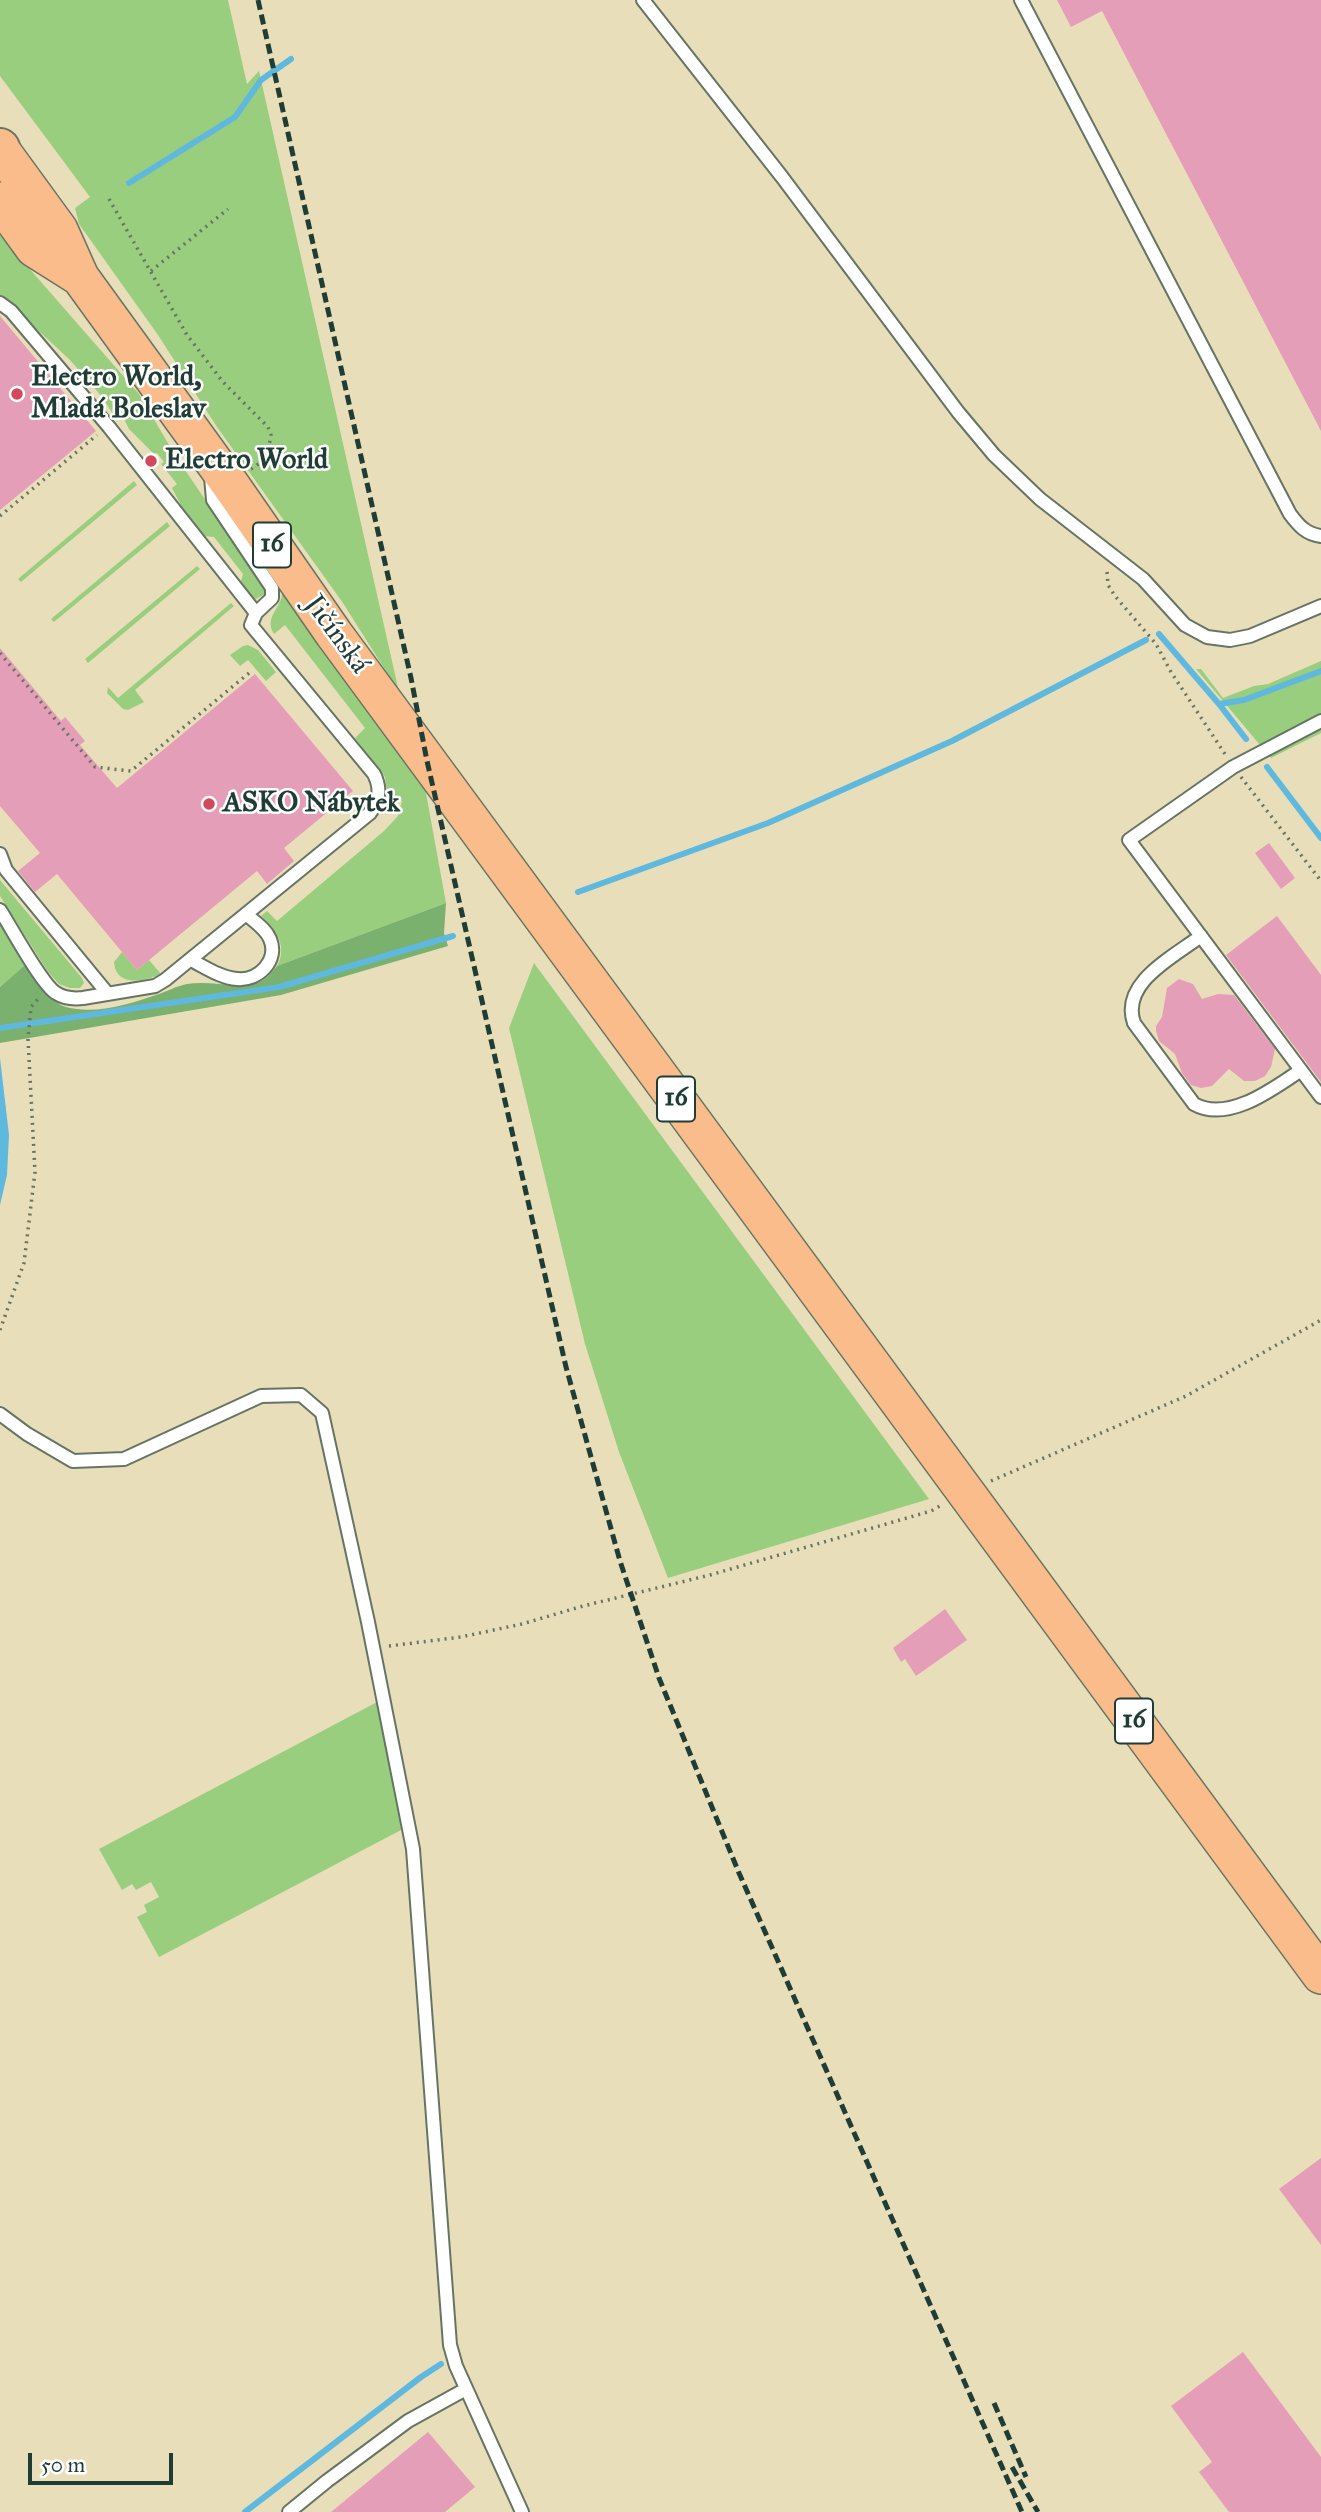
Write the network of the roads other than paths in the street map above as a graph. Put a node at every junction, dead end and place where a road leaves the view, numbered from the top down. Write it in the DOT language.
graph roads {
  1 [pos="643,0"];
  2 [pos="1021,0"];
  3 [pos="1,149"];
  4 [pos="0,201"];
  5 [pos="80,277"];
  6 [pos="0,303"];
  7 [pos="220,470"];
  8 [pos="1321,536"];
  9 [pos="1321,606"];
  10 [pos="256,614"];
  11 [pos="1321,721"];
  12 [pos="0,854"];
  13 [pos="0,910"];
  14 [pos="247,915"];
  15 [pos="1200,936"];
  16 [pos="191,960"];
  17 [pos="108,994"];
  18 [pos="1301,1070"];
  19 [pos="1321,1097"];
  20 [pos="0,1414"];
  21 [pos="1321,1975"];
  22 [pos="466,2389"];
  23 [pos="289,2512"];
  24 [pos="522,2512"];
  1 -- 9 [label="lane"];
  2 -- 8 [label="lane"];
  3 -- 5 [label="main road, Jičínská / 16"];
  4 -- 5 [label="main road, Jičínská / 16"];
  5 -- 7 [label="main road, Jičínská / 16"];
  6 -- 10 [label="lane"];
  7 -- 10 [label="lane"];
  7 -- 21 [label="main road, Jičínská / 16"];
  10 -- 14 [label="lane"];
  11 -- 15 [label="lane"];
  12 -- 17 [label="lane"];
  13 -- 17 [label="lane"];
  14 -- 16 [label="lane"];
  14 -- 16 [label="lane"];
  15 -- 18 [label="lane"];
  15 -- 18 [label="lane"];
  16 -- 17 [label="lane"];
  18 -- 19 [label="lane"];
  20 -- 22 [label="lane"];
  22 -- 23 [label="lane"];
  22 -- 24 [label="lane"];
}
